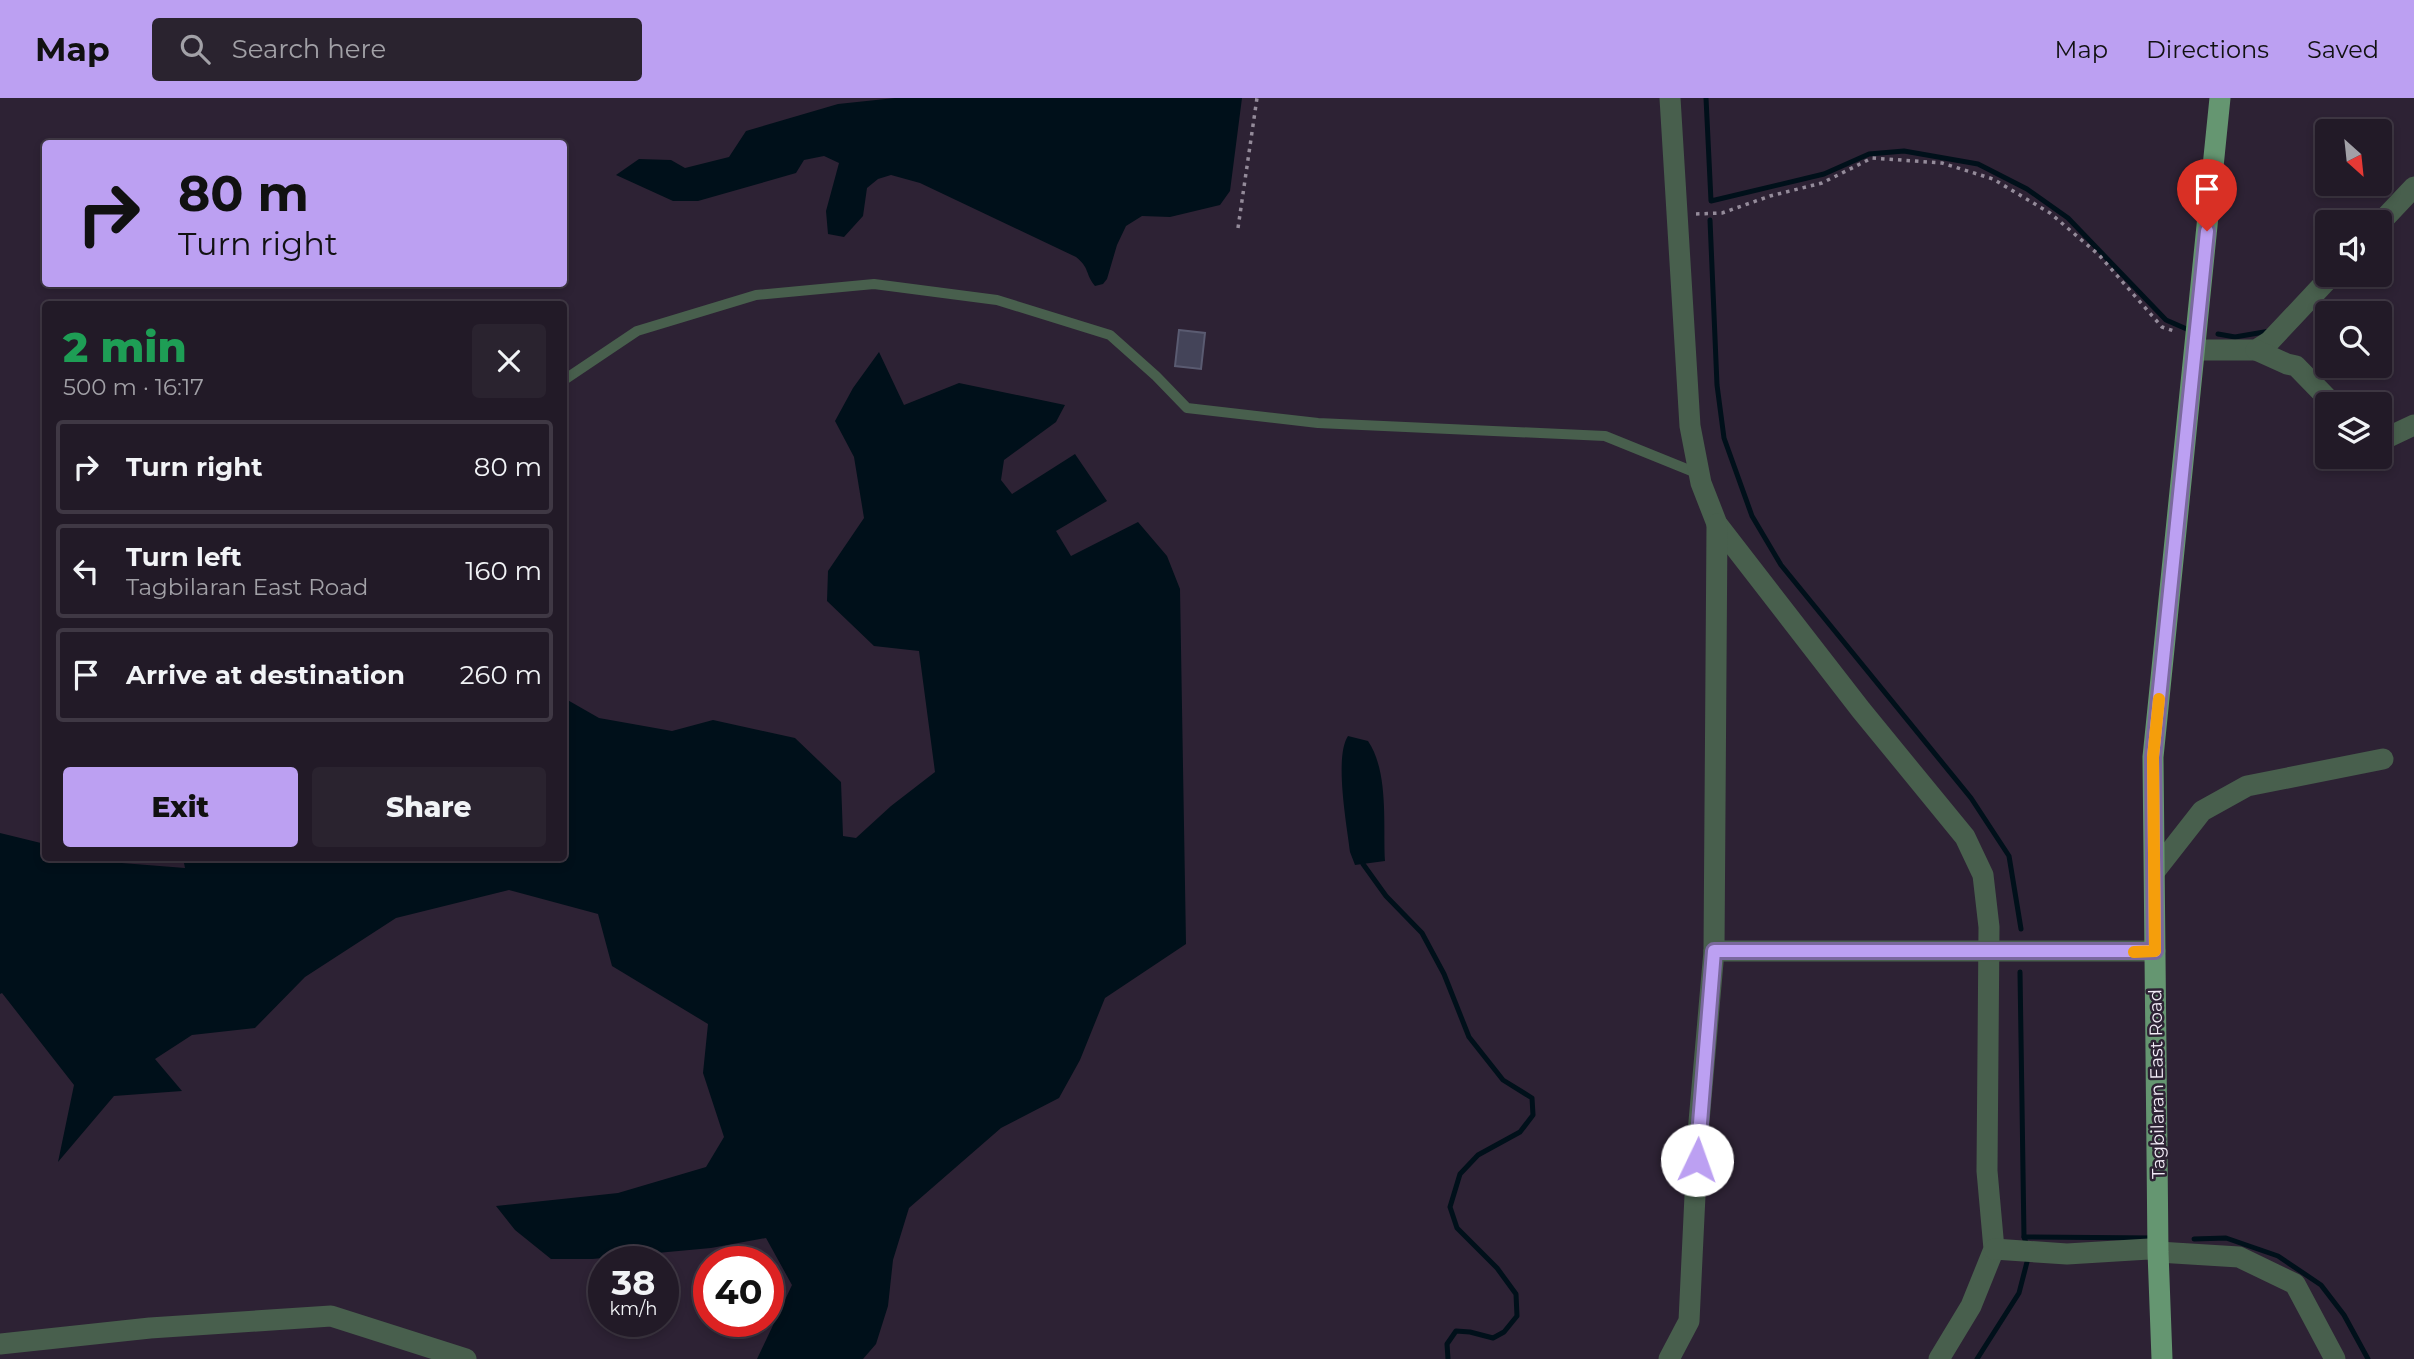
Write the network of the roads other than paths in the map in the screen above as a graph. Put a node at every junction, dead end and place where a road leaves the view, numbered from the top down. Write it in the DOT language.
graph roads {
  1 [pos="1670,98"];
  2 [pos="2220,98"];
  3 [pos="2414,187"];
  4 [pos="2392,210"];
  5 [pos="2321,287"];
  6 [pos="2195,344"];
  7 [pos="2256,350"];
  8 [pos="567,378"];
  9 [pos="2321,392"];
  10 [pos="2414,425"];
  11 [pos="2392,435"];
  12 [pos="1701,483"];
  13 [pos="1717,524"];
  14 [pos="2383,759"];
  15 [pos="2155,871"];
  16 [pos="1714,951"];
  17 [pos="2155,951"];
  18 [pos="1988,953"];
  19 [pos="1994,1249"];
  20 [pos="2158,1252"];
  21 [pos="0,1344"];
  22 [pos="466,1359"];
  23 [pos="1669,1359"];
  24 [pos="1939,1359"];
  25 [pos="2162,1359"];
  26 [pos="2335,1359"];
  1 -- 12 [label="street"];
  2 -- 6 [label="main road, Tagbilaran East Road"];
  3 -- 4 [label="street"];
  5 -- 7 [label="street"];
  6 -- 7 [label="street"];
  6 -- 15 [label="main road, Tagbilaran East Road"];
  7 -- 9 [label="street"];
  8 -- 12 [label="lane"];
  10 -- 11 [label="street"];
  12 -- 13 [label="street"];
  13 -- 16 [label="street"];
  13 -- 18 [label="street"];
  14 -- 15 [label="street"];
  15 -- 17 [label="main road, Tagbilaran East Road"];
  16 -- 18 [label="street"];
  16 -- 23 [label="street"];
  17 -- 18 [label="street"];
  17 -- 20 [label="main road, Tagbilaran East Road"];
  18 -- 19 [label="street"];
  19 -- 20 [label="street"];
  19 -- 24 [label="street"];
  20 -- 25 [label="main road, Tagbilaran East Road"];
  20 -- 26 [label="street"];
  21 -- 22 [label="street"];
}
